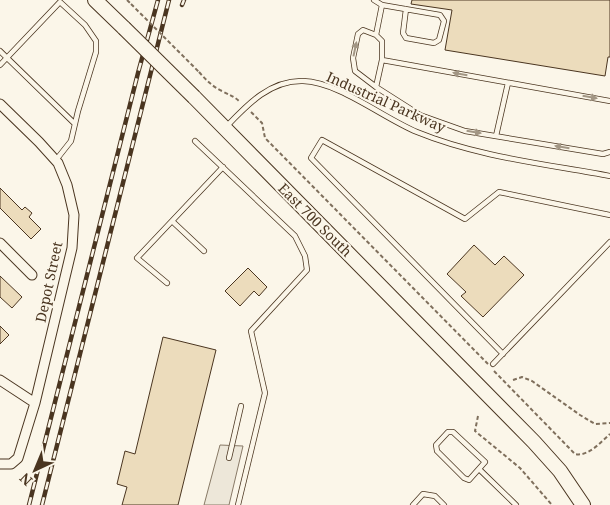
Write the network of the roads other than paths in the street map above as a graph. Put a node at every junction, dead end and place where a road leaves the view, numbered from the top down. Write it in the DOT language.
graph roads {
  1 [pos="95,0"];
  2 [pos="374,0"];
  3 [pos="59,1"];
  4 [pos="382,5"];
  5 [pos="406,9"];
  6 [pos="376,34"];
  7 [pos="0,51"];
  8 [pos="7,58"];
  9 [pos="382,60"];
  10 [pos="0,65"];
  11 [pos="508,83"];
  12 [pos="376,87"];
  13 [pos="610,101"];
  14 [pos="0,104"];
  15 [pos="75,124"];
  16 [pos="224,128"];
  17 [pos="496,136"];
  18 [pos="195,141"];
  19 [pos="610,152"];
  20 [pos="56,160"];
  21 [pos="223,168"];
  22 [pos="610,176"];
  23 [pos="610,214"];
  24 [pos="172,220"];
  25 [pos="610,242"];
  26 [pos="0,243"];
  27 [pos="204,252"];
  28 [pos="32,275"];
  29 [pos="167,283"];
  30 [pos="503,354"];
  31 [pos="493,364"];
  32 [pos="0,380"];
  33 [pos="35,403"];
  34 [pos="241,406"];
  35 [pos="229,458"];
  36 [pos="0,464"];
  37 [pos="479,469"];
  38 [pos="238,505"];
  39 [pos="413,505"];
  40 [pos="444,505"];
  41 [pos="516,505"];
  42 [pos="583,505"];
  1 -- 16 [label="main road, East 700 South, bridge"];
  2 -- 4 [label="lane"];
  3 -- 8 [label="lane"];
  3 -- 15 [label="lane"];
  4 -- 5 [label="lane"];
  4 -- 6 [label="lane"];
  5 -- 5 [label="lane"];
  6 -- 9 [label="lane"];
  12 -- 6 [label="lane, one-way"];
  7 -- 8 [label="lane"];
  8 -- 10 [label="lane"];
  8 -- 15 [label="lane"];
  11 -- 9 [label="lane, one-way"];
  9 -- 12 [label="lane"];
  11 -- 13 [label="lane, one-way"];
  11 -- 17 [label="lane"];
  12 -- 17 [label="lane, one-way"];
  14 -- 20 [label="street, Depot Street"];
  15 -- 20 [label="lane"];
  16 -- 22 [label="lane, Industrial Parkway"];
  16 -- 42 [label="main road, East 700 South"];
  19 -- 17 [label="lane, one-way"];
  18 -- 21 [label="lane"];
  20 -- 33 [label="street, Depot Street"];
  21 -- 24 [label="lane"];
  21 -- 38 [label="lane"];
  23 -- 30 [label="lane"];
  24 -- 27 [label="lane"];
  24 -- 29 [label="lane"];
  25 -- 30 [label="lane"];
  26 -- 28 [label="street"];
  30 -- 31 [label="lane"];
  32 -- 33 [label="street"];
  33 -- 36 [label="street, Depot Street"];
  34 -- 35 [label="lane"];
  37 -- 37 [label="lane"];
  37 -- 41 [label="lane"];
  39 -- 40 [label="lane"];
}
